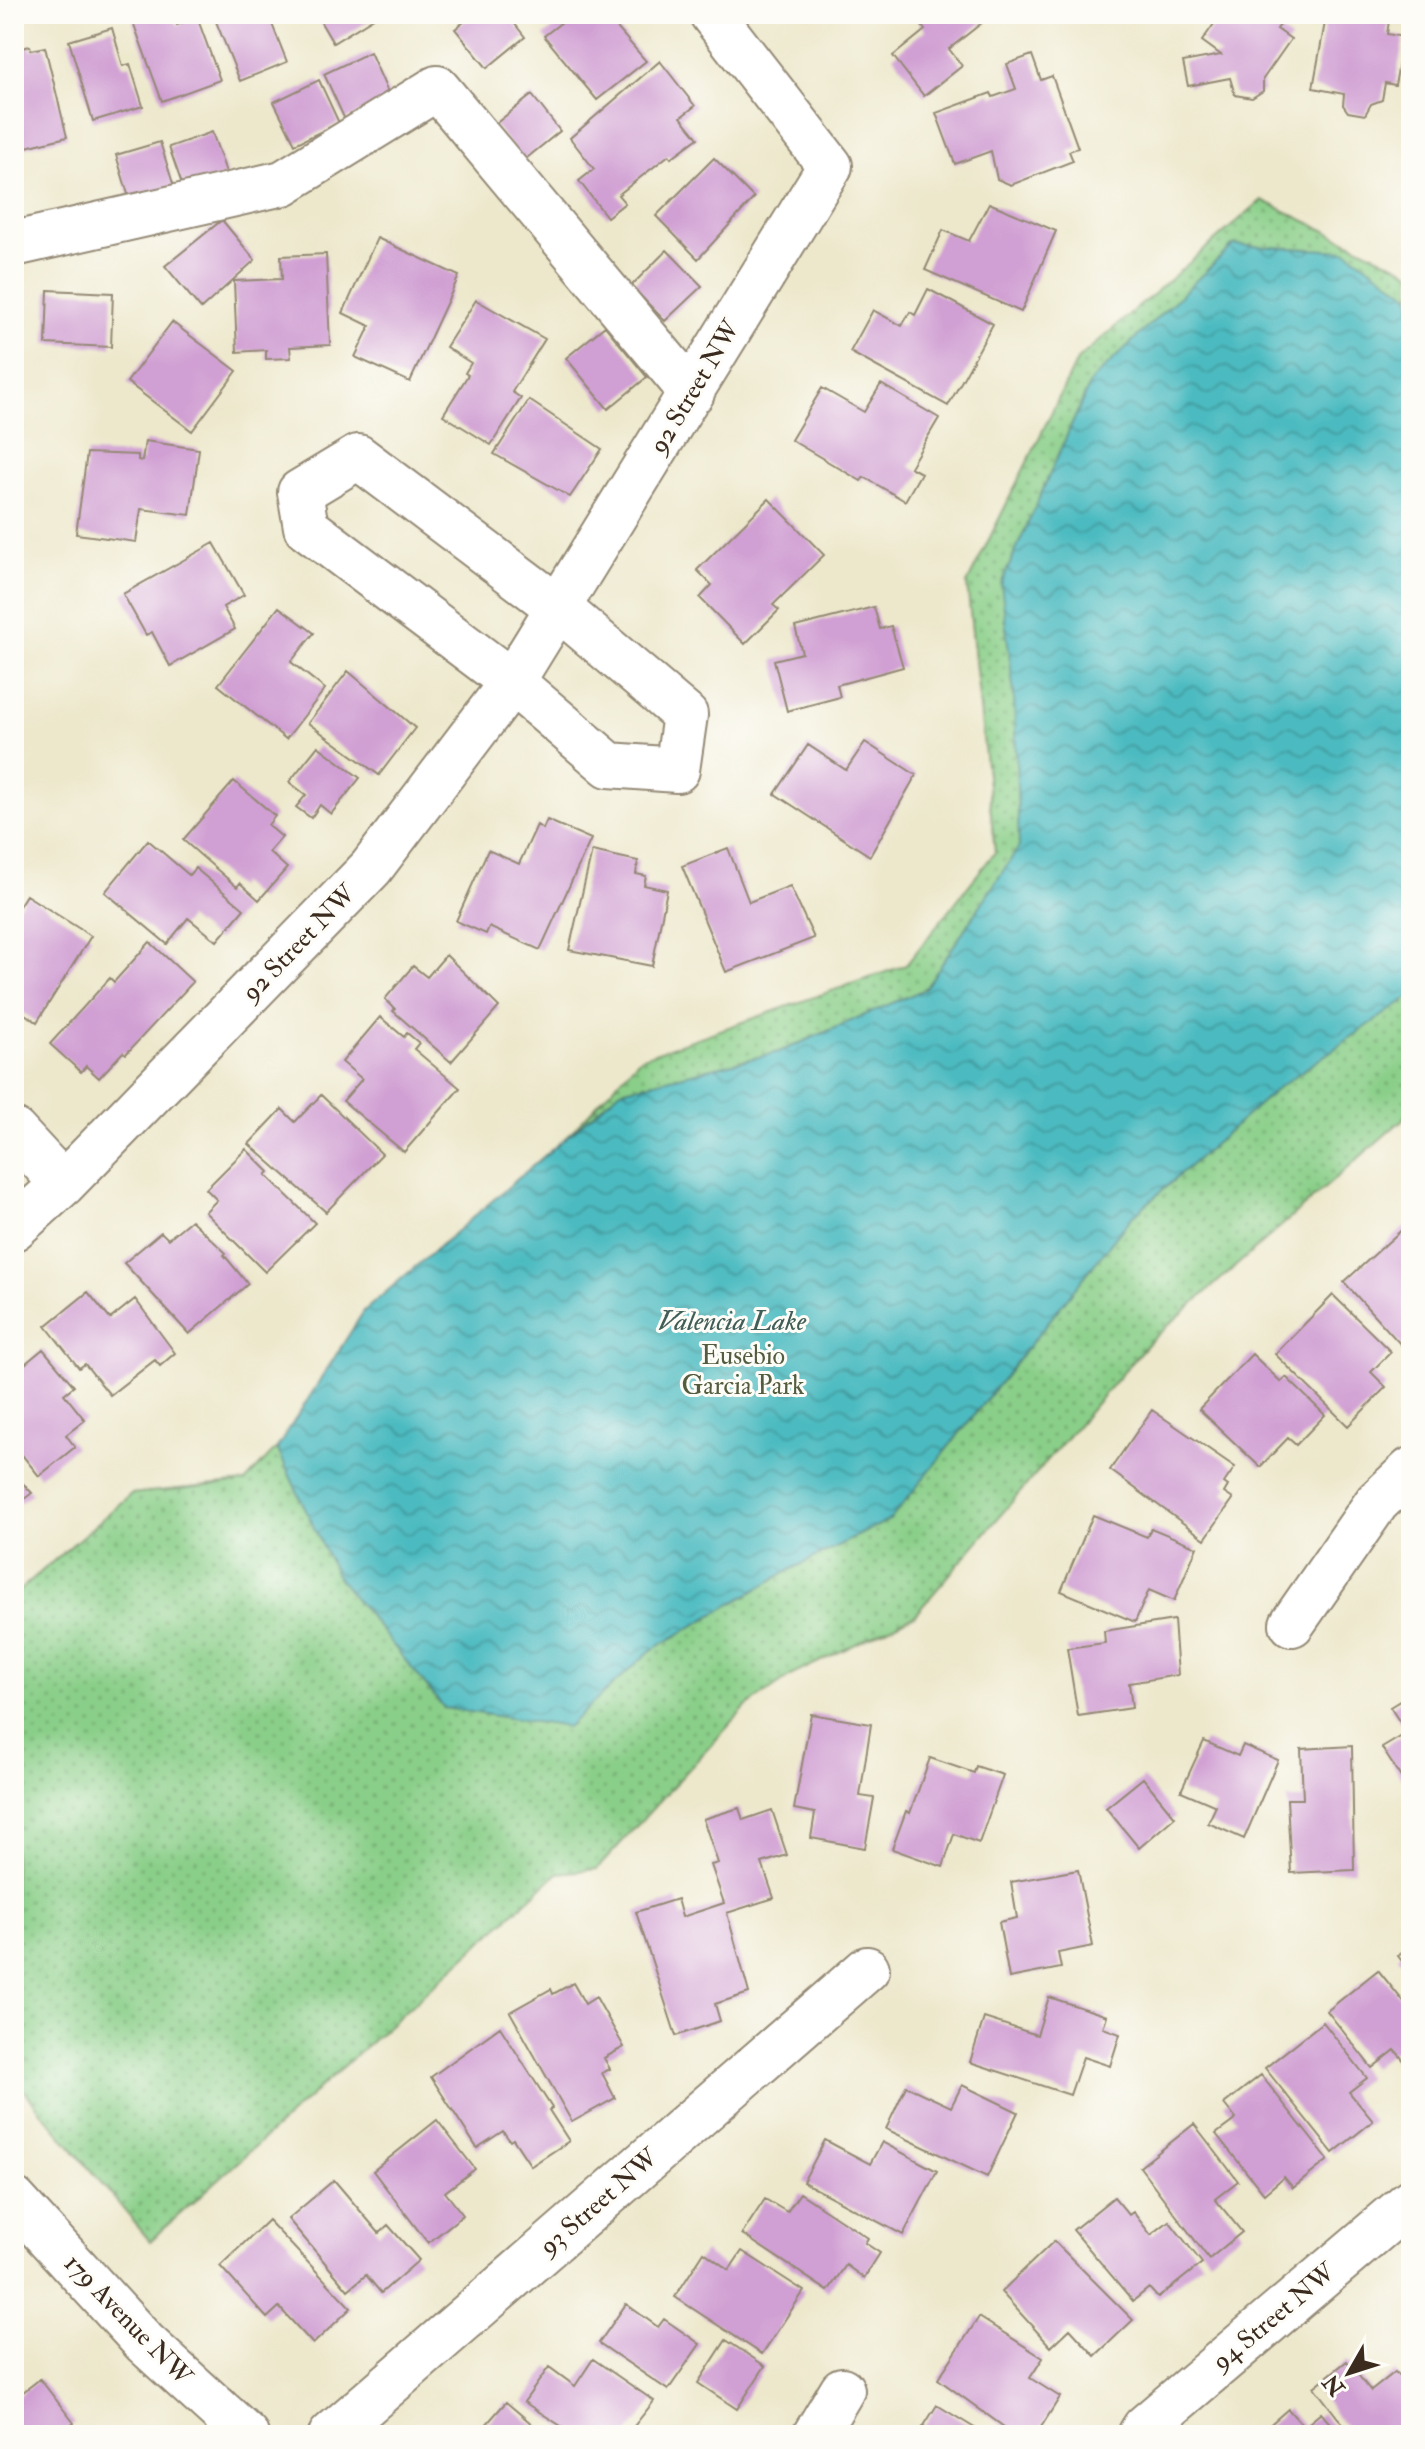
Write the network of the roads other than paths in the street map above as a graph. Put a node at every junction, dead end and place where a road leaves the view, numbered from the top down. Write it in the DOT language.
graph roads {
  1 [pos="712,14"];
  2 [pos="14,244"];
  3 [pos="692,393"];
  4 [pos="560,609"];
  5 [pos="512,682"];
  6 [pos="14,1131"];
  7 [pos="63,1184"];
  8 [pos="14,1228"];
  9 [pos="1411,1470"];
  10 [pos="1292,1624"];
  11 [pos="867,1969"];
  12 [pos="14,2200"];
  13 [pos="1411,2201"];
  14 [pos="842,2390"];
  15 [pos="246,2435"];
  16 [pos="331,2435"];
  17 [pos="815,2435"];
  18 [pos="1140,2435"];
  1 -- 3 [label="street, 92 Street NW"];
  2 -- 3 [label="street"];
  3 -- 4 [label="street, 92 Street NW"];
  4 -- 5 [label="street, 92 Street NW"];
  4 -- 5 [label="street"];
  4 -- 5 [label="street"];
  5 -- 7 [label="street, 92 Street NW"];
  6 -- 7 [label="street"];
  7 -- 8 [label="street, 92 Street NW"];
  9 -- 10 [label="street"];
  11 -- 16 [label="street, 93 Street NW"];
  12 -- 15 [label="street, 179 Avenue NW"];
  13 -- 18 [label="street, 94 Street NW"];
  14 -- 17 [label="street"];
}
